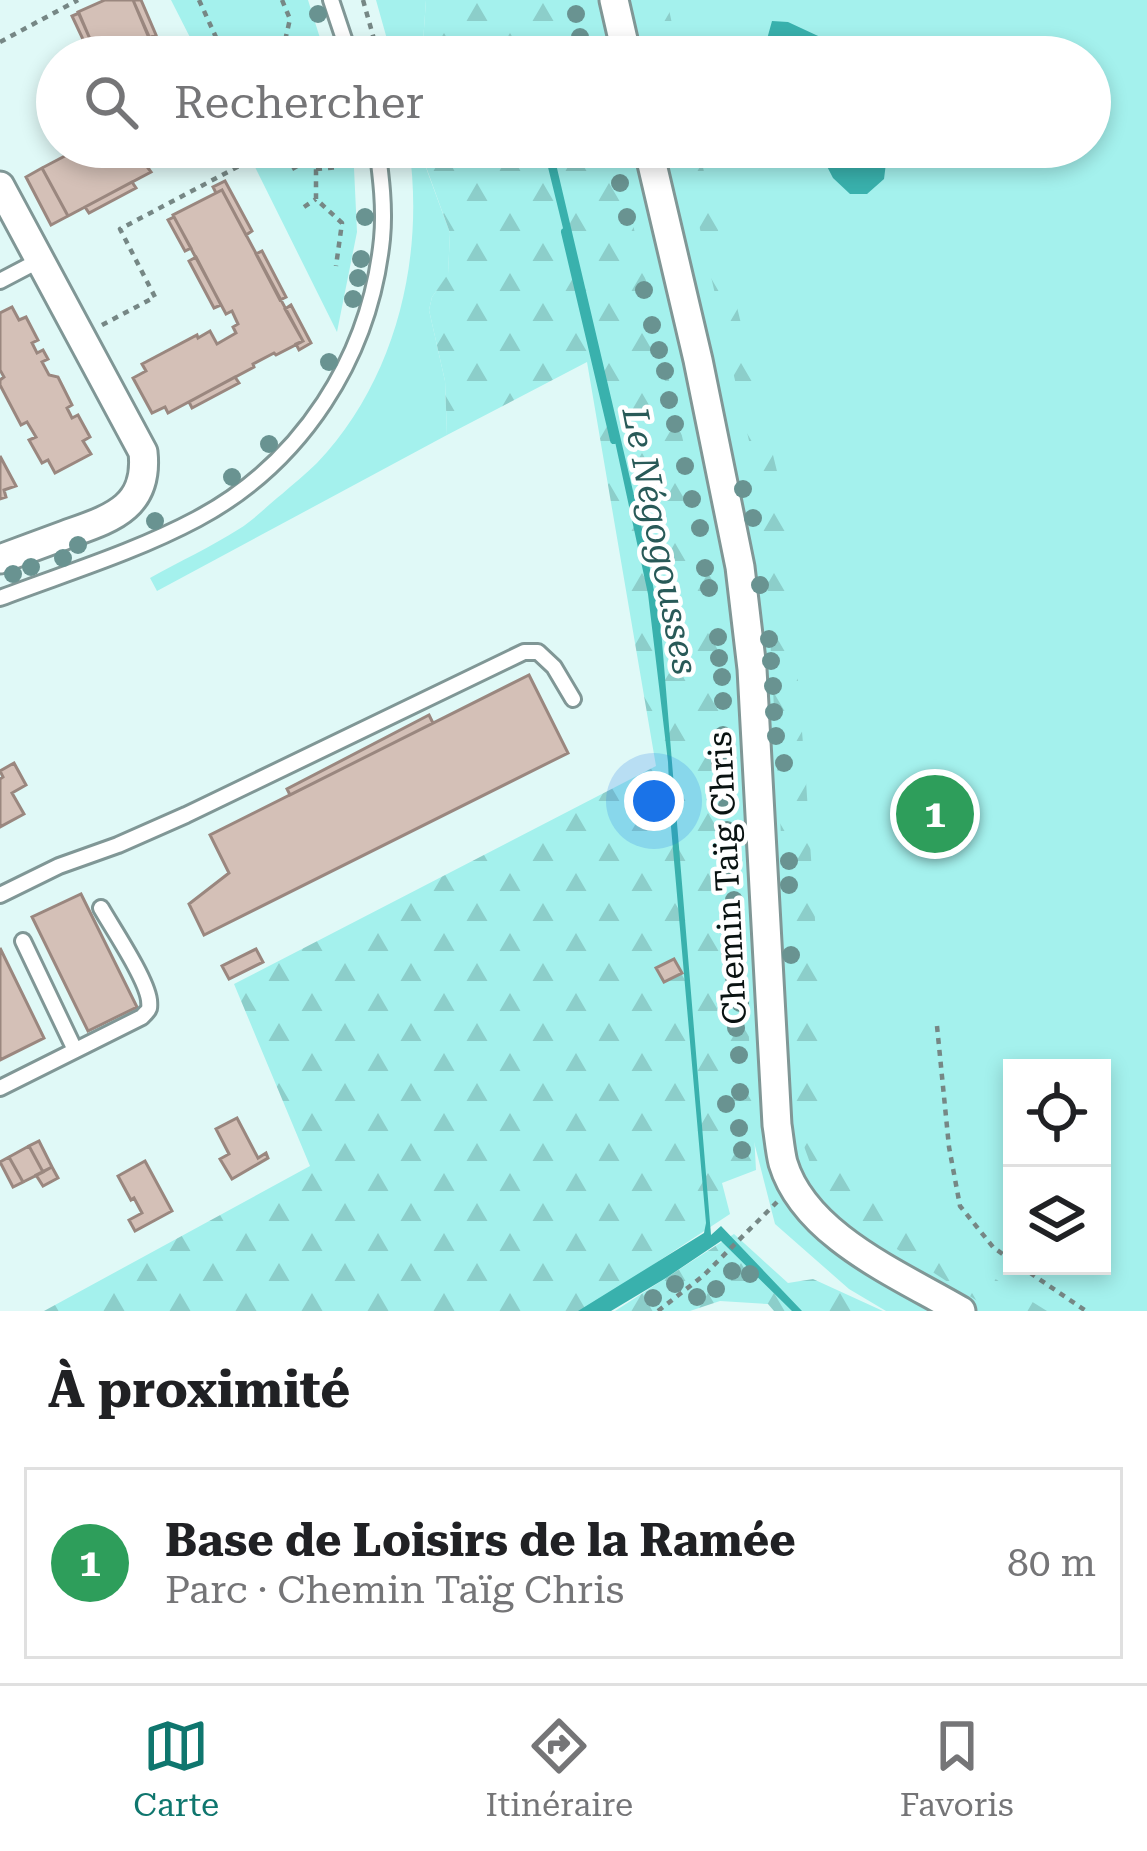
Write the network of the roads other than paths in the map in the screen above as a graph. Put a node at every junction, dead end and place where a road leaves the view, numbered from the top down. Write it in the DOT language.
graph roads {
  1 [pos="332,0"];
  2 [pos="614,0"];
  3 [pos="343,36"];
  4 [pos="622,36"];
  5 [pos="379,168"];
  6 [pos="653,168"];
  7 [pos="0,186"];
  8 [pos="40,260"];
  9 [pos="0,281"];
  10 [pos="0,559"];
  11 [pos="0,598"];
  12 [pos="573,700"];
  13 [pos="0,895"];
  14 [pos="100,908"];
  15 [pos="23,941"];
  16 [pos="75,1050"];
  17 [pos="0,1088"];
  18 [pos="961,1311"];
  1 -- 3 [label="lane"];
  2 -- 4 [label="street"];
  5 -- 11 [label="lane"];
  6 -- 18 [label="street, Chemin Taïg Chris"];
  7 -- 8 [label="street"];
  8 -- 9 [label="lane"];
  8 -- 10 [label="street"];
  12 -- 13 [label="lane"];
  14 -- 16 [label="lane"];
  15 -- 16 [label="lane"];
  16 -- 17 [label="lane"];
}
